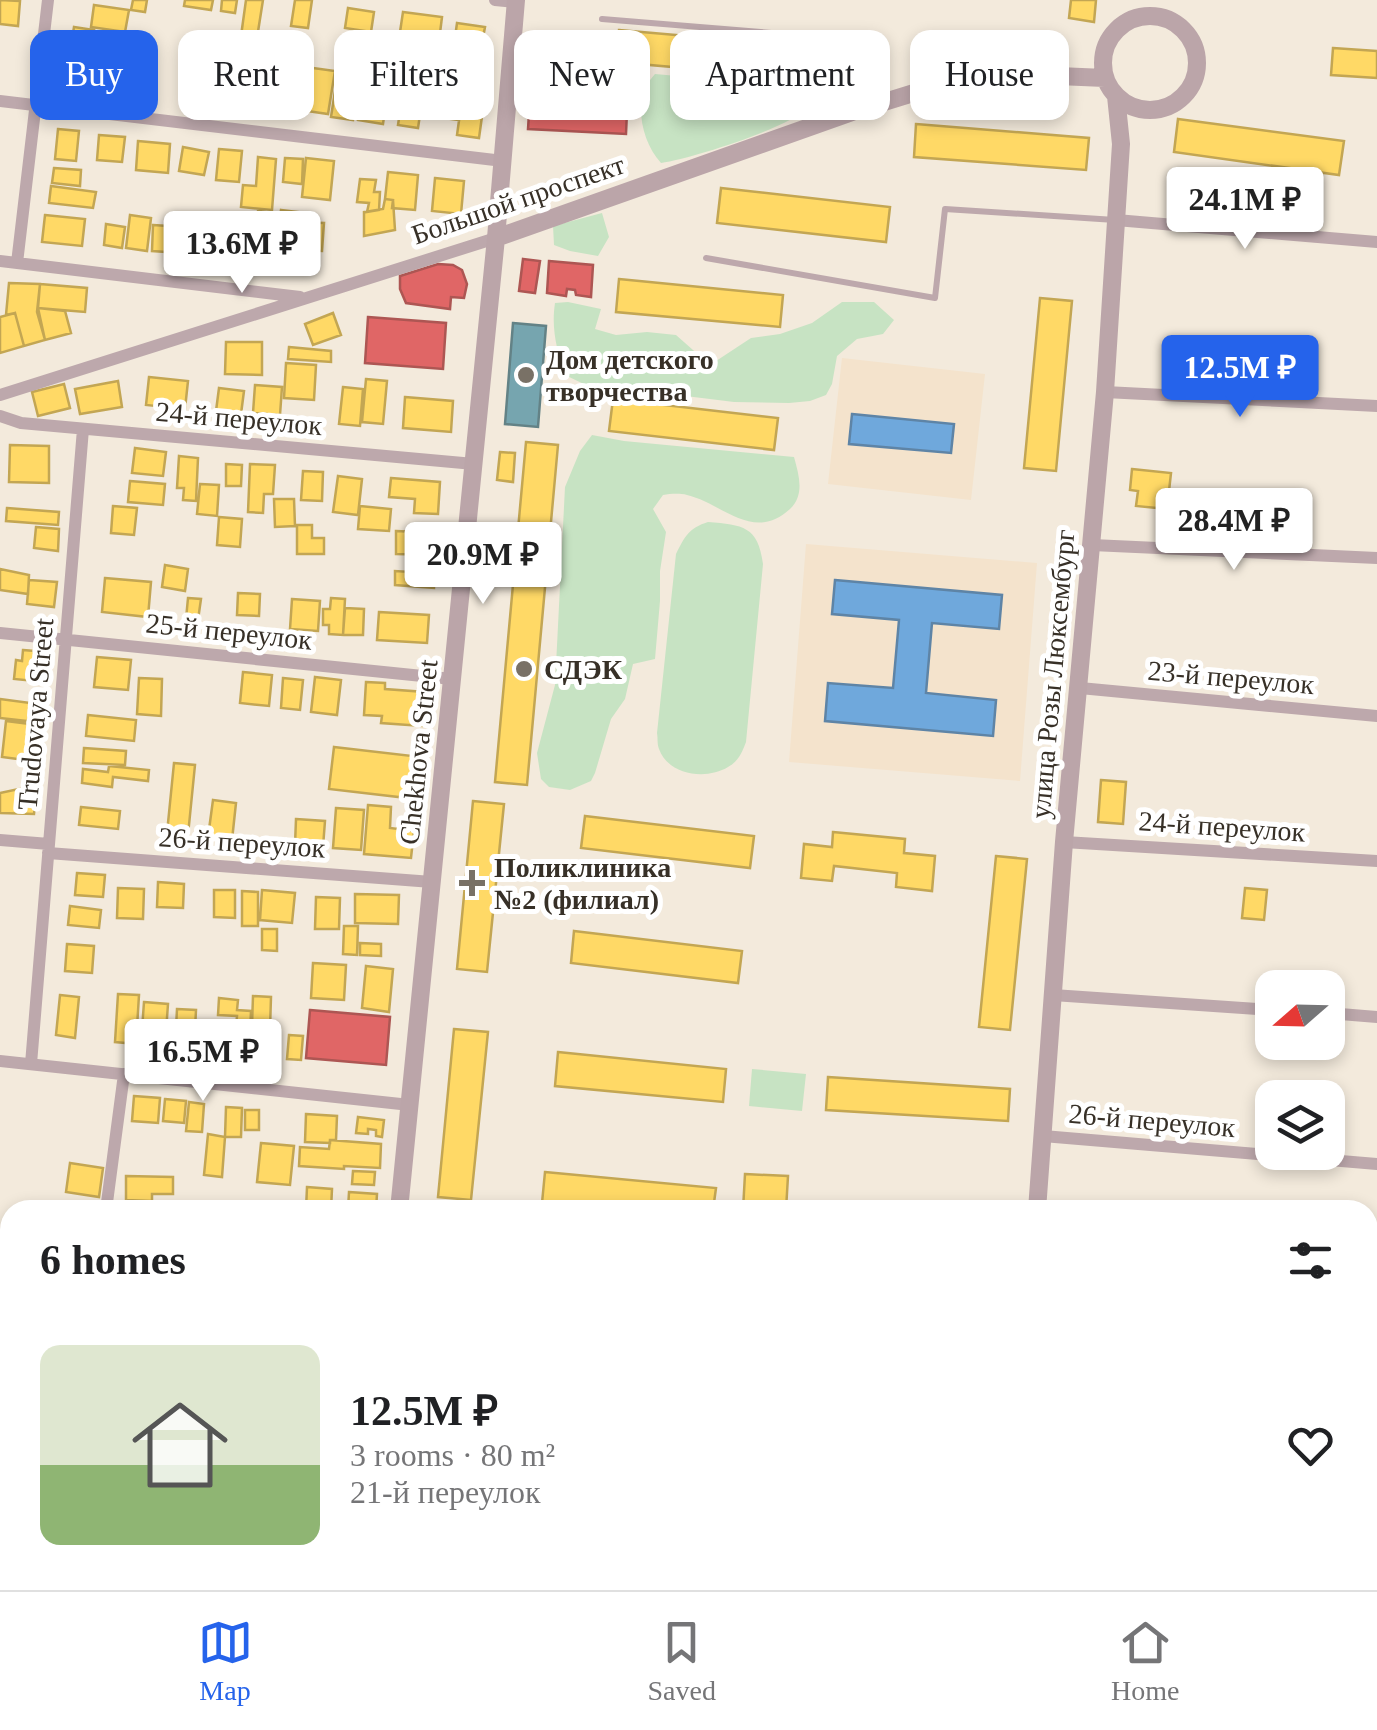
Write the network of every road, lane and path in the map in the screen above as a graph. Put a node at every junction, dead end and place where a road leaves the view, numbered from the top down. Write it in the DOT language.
graph roads {
  1 [pos="48,0"];
  2 [pos="495,0"];
  3 [pos="1128,0"];
  4 [pos="516,1"];
  5 [pos="1149,8"];
  6 [pos="602,19"];
  7 [pos="1120,26"];
  8 [pos="44,30"];
  9 [pos="736,30"];
  10 [pos="1103,57"];
  11 [pos="1069,71"];
  12 [pos="1069,76"];
  13 [pos="1105,78"];
  14 [pos="1116,96"];
  15 [pos="0,101"];
  16 [pos="30,104"];
  17 [pos="1150,110"];
  18 [pos="33,120"];
  19 [pos="158,120"];
  20 [pos="829,120"];
  21 [pos="1121,144"];
  22 [pos="502,161"];
  23 [pos="1116,220"];
  24 [pos="496,238"];
  25 [pos="1377,242"];
  26 [pos="706,258"];
  27 [pos="0,261"];
  28 [pos="17,263"];
  29 [pos="308,298"];
  30 [pos="1105,392"];
  31 [pos="0,395"];
  32 [pos="1377,406"];
  33 [pos="0,416"];
  34 [pos="83,429"];
  35 [pos="474,464"];
  36 [pos="1092,545"];
  37 [pos="1377,558"];
  38 [pos="0,633"];
  39 [pos="66,639"];
  40 [pos="452,678"];
  41 [pos="1080,688"];
  42 [pos="1377,716"];
  43 [pos="0,840"];
  44 [pos="1064,842"];
  45 [pos="49,848"];
  46 [pos="1377,861"];
  47 [pos="432,882"];
  48 [pos="1053,995"];
  49 [pos="1255,1009"];
  50 [pos="1345,1015"];
  51 [pos="1377,1017"];
  52 [pos="0,1061"];
  53 [pos="31,1064"];
  54 [pos="124,1074"];
  55 [pos="410,1105"];
  56 [pos="1042,1136"];
  57 [pos="1377,1164"];
  58 [pos="107,1200"];
  59 [pos="400,1200"];
  60 [pos="1039,1200"];
  1 -- 8 [label="street"];
  2 -- 4 [label="street"];
  3 -- 7 [label="street"];
  4 -- 22 [label="street, Chekhova Street"];
  5 -- 7 [label="street"];
  5 -- 17 [label="street"];
  6 -- 9 [label="lane"];
  7 -- 10 [label="street"];
  10 -- 11 [label="street, Большой проспект"];
  10 -- 13 [label="street, улица Розы Люксембург"];
  12 -- 13 [label="street, Большой проспект"];
  13 -- 14 [label="street, улица Розы Люксембург"];
  14 -- 17 [label="street"];
  14 -- 21 [label="street, улица Розы Люксембург"];
  15 -- 16 [label="street"];
  17 -- 21 [label="street"];
  18 -- 28 [label="street"];
  19 -- 22 [label="street"];
  20 -- 24 [label="street, Большой проспект"];
  21 -- 23 [label="street, улица Розы Люксембург"];
  22 -- 24 [label="street, Chekhova Street"];
  23 -- 25 [label="street"];
  23 -- 26 [label="lane"];
  23 -- 30 [label="street, улица Розы Люксембург"];
  24 -- 29 [label="street, Большой проспект"];
  24 -- 35 [label="street, Chekhova Street"];
  27 -- 28 [label="street"];
  28 -- 29 [label="street"];
  29 -- 31 [label="street, Большой проспект"];
  30 -- 32 [label="street"];
  30 -- 36 [label="street, улица Розы Люксембург"];
  33 -- 34 [label="street, 24-й переулок"];
  34 -- 35 [label="street, 24-й переулок"];
  34 -- 39 [label="street, Trudovaya Street"];
  35 -- 40 [label="street, Chekhova Street"];
  36 -- 37 [label="street"];
  36 -- 41 [label="street, улица Розы Люксембург"];
  38 -- 39 [label="street, 25-й переулок"];
  39 -- 40 [label="street, 25-й переулок"];
  39 -- 45 [label="street, Trudovaya Street"];
  40 -- 47 [label="street, Chekhova Street"];
  41 -- 42 [label="street, 23-й переулок"];
  41 -- 44 [label="street, улица Розы Люксембург"];
  43 -- 45 [label="street, 26-й переулок"];
  44 -- 46 [label="street, 24-й переулок"];
  44 -- 48 [label="street, улица Розы Люксембург"];
  45 -- 47 [label="street, 26-й переулок"];
  45 -- 53 [label="street, Trudovaya Street"];
  47 -- 55 [label="street, Chekhova Street"];
  48 -- 49 [label="street"];
  48 -- 56 [label="street, улица Розы Люксембург"];
  50 -- 51 [label="street"];
  52 -- 53 [label="street"];
  53 -- 54 [label="street"];
  54 -- 55 [label="street"];
  54 -- 58 [label="street"];
  55 -- 59 [label="street, Chekhova Street"];
  56 -- 57 [label="street, 26-й переулок"];
  56 -- 60 [label="street, улица Розы Люксембург"];
}
